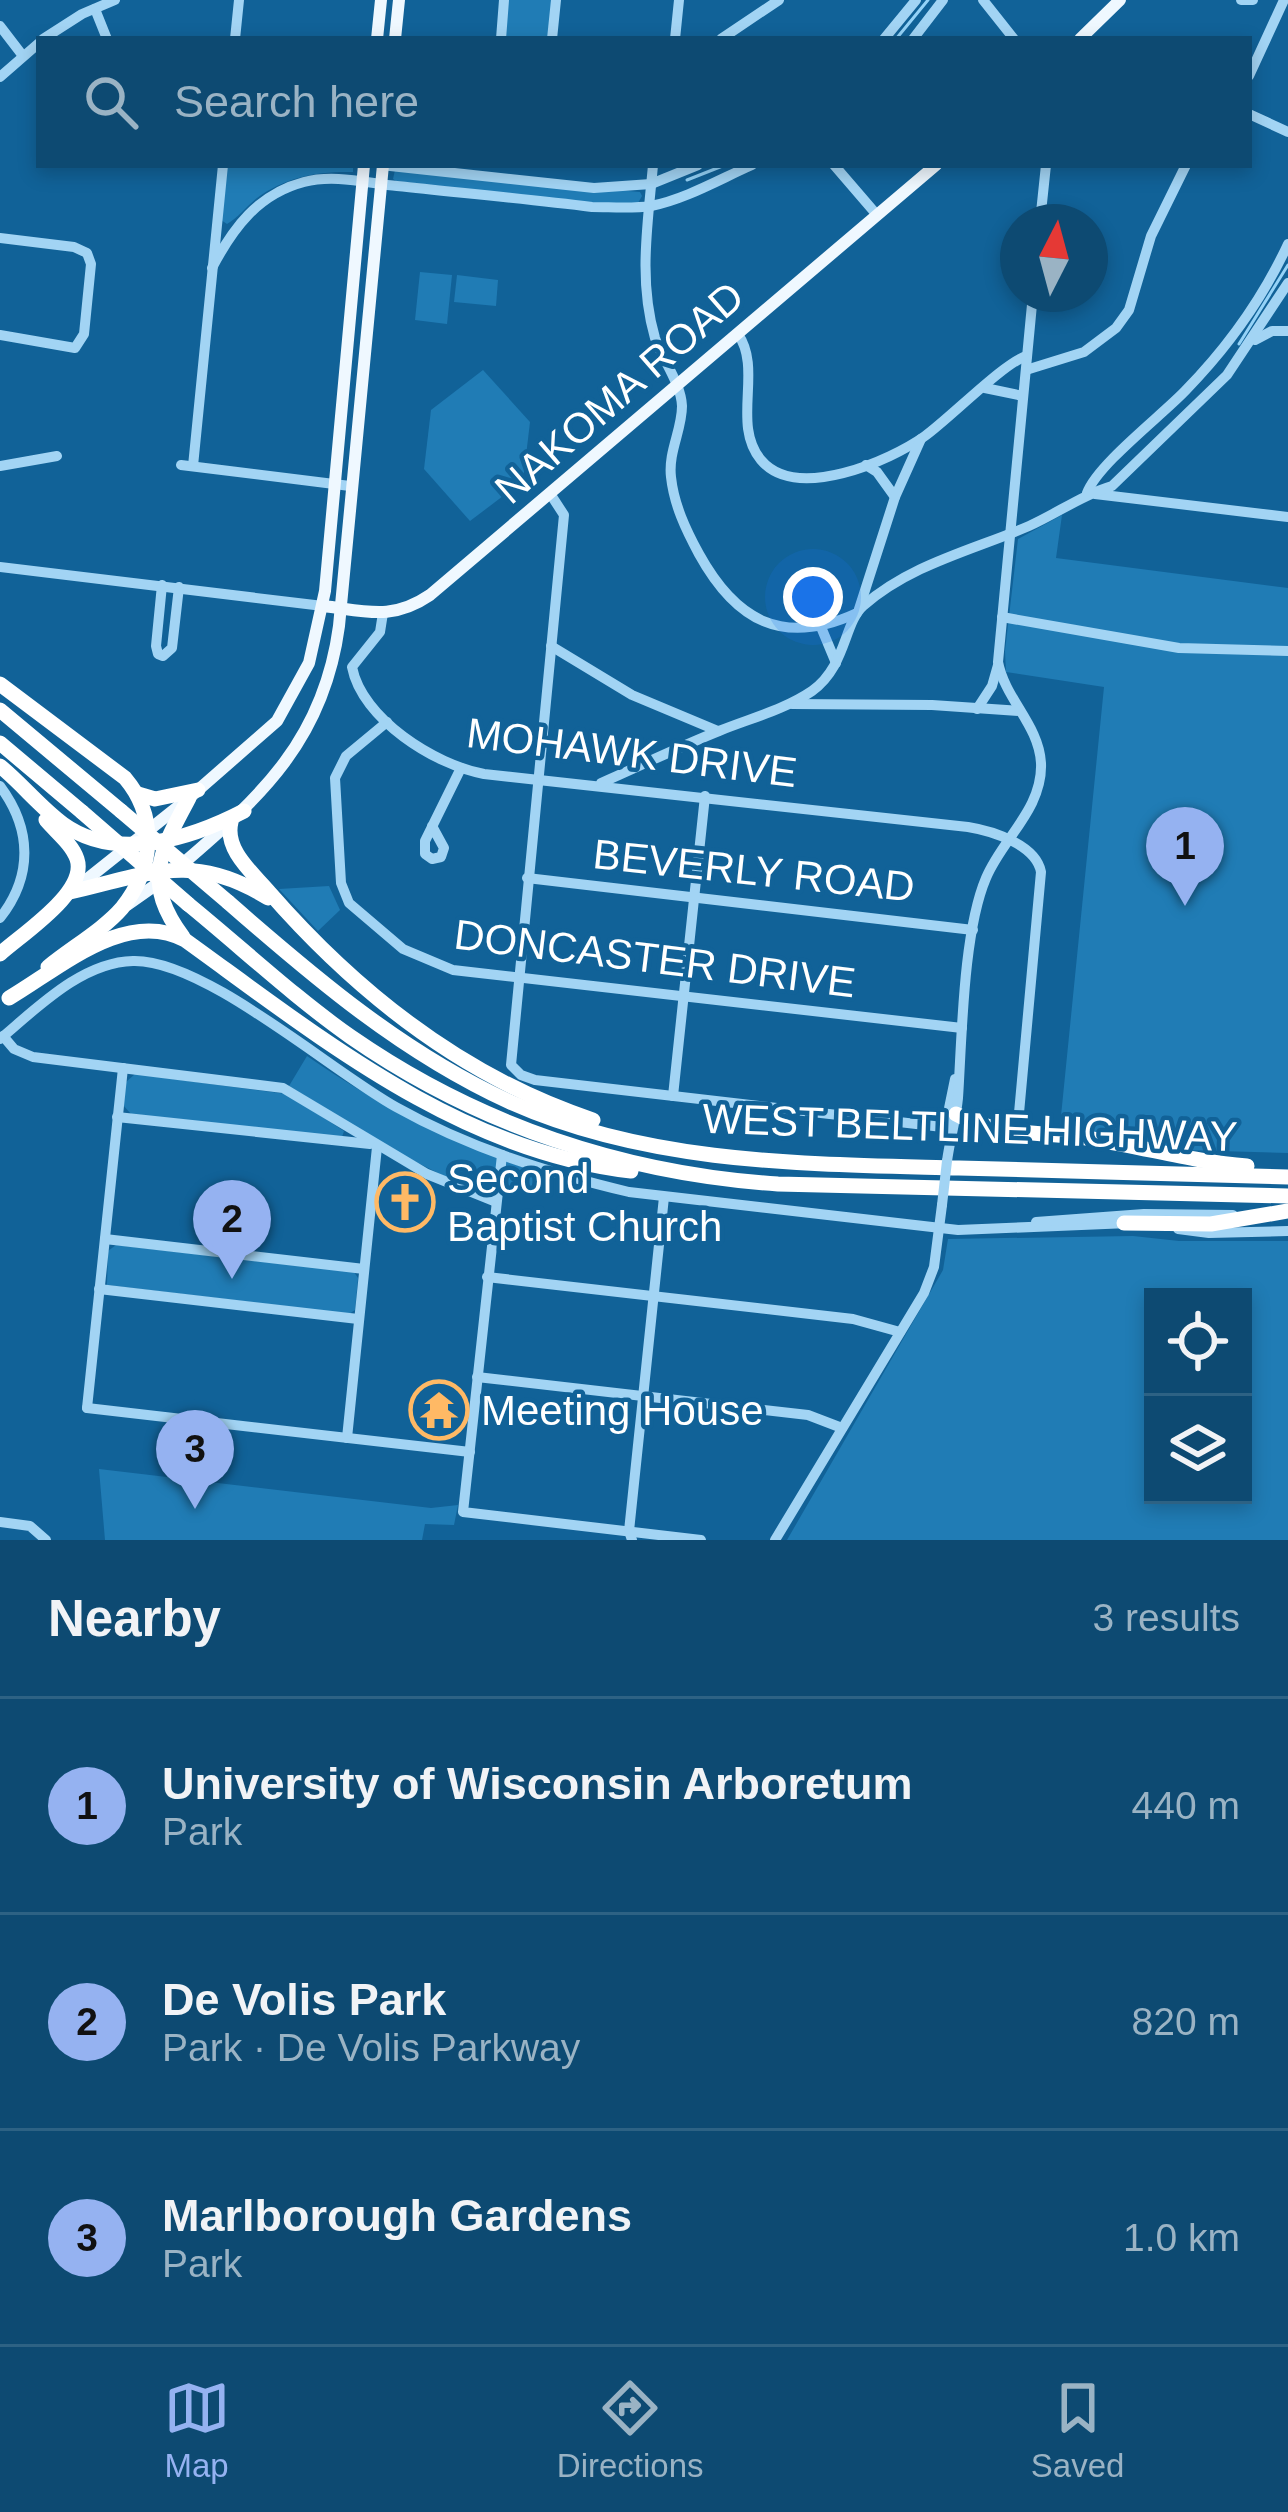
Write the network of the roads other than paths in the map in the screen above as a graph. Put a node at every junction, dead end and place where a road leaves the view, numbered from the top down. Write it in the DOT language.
graph roads {
  1 [pos="115,0"];
  2 [pos="239,0"];
  3 [pos="380,0"];
  4 [pos="399,0"];
  5 [pos="504,0"];
  6 [pos="556,0"];
  7 [pos="679,0"];
  8 [pos="779,0"];
  9 [pos="916,0"];
  10 [pos="943,0"];
  11 [pos="983,0"];
  12 [pos="1120,0"];
  13 [pos="1241,0"];
  14 [pos="1252,0"];
  15 [pos="1280,1"];
  16 [pos="95,8"];
  17 [pos="0,26"];
  18 [pos="49,36"];
  19 [pos="106,36"];
  20 [pos="235,36"];
  21 [pos="377,36"];
  22 [pos="395,36"];
  23 [pos="501,36"];
  24 [pos="552,36"];
  25 [pos="675,36"];
  26 [pos="725,36"];
  27 [pos="886,36"];
  28 [pos="915,36"];
  29 [pos="1012,36"];
  30 [pos="1086,36"];
  31 [pos="36,45"];
  32 [pos="23,56"];
  33 [pos="1252,69"];
  34 [pos="0,76"];
  35 [pos="1252,115"];
  36 [pos="1288,132"];
  37 [pos="223,168"];
  38 [pos="364,168"];
  39 [pos="382,168"];
  40 [pos="410,168"];
  41 [pos="653,168"];
  42 [pos="691,168"];
  43 [pos="744,168"];
  44 [pos="837,168"];
  45 [pos="932,168"];
  46 [pos="1046,168"];
  47 [pos="1185,168"];
  48 [pos="363,182"];
  49 [pos="381,184"];
  50 [pos="651,184"];
  51 [pos="1042,204"];
  52 [pos="649,206"];
  53 [pos="877,215"];
  54 [pos="0,238"];
  55 [pos="1288,244"];
  56 [pos="212,268"];
  57 [pos="1288,283"];
  58 [pos="1031,312"];
  59 [pos="1268,318"];
  60 [pos="1288,330"];
  61 [pos="738,334"];
  62 [pos="0,335"];
  63 [pos="1252,341"];
  64 [pos="1027,363"];
  65 [pos="676,387"];
  66 [pos="985,388"];
  67 [pos="1023,395"];
  68 [pos="921,439"];
  69 [pos="57,456"];
  70 [pos="866,465"];
  71 [pos="0,466"];
  72 [pos="333,484"];
  73 [pos="350,486"];
  74 [pos="1088,493"];
  75 [pos="551,495"];
  76 [pos="895,497"];
  77 [pos="1288,517"];
  78 [pos="1010,534"];
  79 [pos="0,566"];
  80 [pos="872,572"];
  81 [pos="892,584"];
  82 [pos="162,585"];
  83 [pos="179,587"];
  84 [pos="322,606"];
  85 [pos="340,608"];
  86 [pos="858,611"];
  87 [pos="383,613"];
  88 [pos="1002,617"];
  89 [pos="821,627"];
  90 [pos="551,646"];
  91 [pos="1288,651"];
  92 [pos="836,662"];
  93 [pos="998,662"];
  94 [pos="827,680"];
  95 [pos="0,684"];
  96 [pos="792,704"];
  97 [pos="834,706"];
  98 [pos="977,709"];
  99 [pos="0,710"];
  100 [pos="1020,711"];
  101 [pos="387,722"];
  102 [pos="718,731"];
  103 [pos="0,743"];
  104 [pos="1,767"];
  105 [pos="461,768"];
  106 [pos="538,778"];
  107 [pos="598,784"];
  108 [pos="0,786"];
  109 [pos="138,794"];
  110 [pos="194,794"];
  111 [pos="705,796"];
  112 [pos="238,816"];
  113 [pos="432,826"];
  114 [pos="154,837"];
  115 [pos="1008,841"];
  116 [pos="130,844"];
  117 [pos="177,869"];
  118 [pos="527,878"];
  119 [pos="151,879"];
  120 [pos="70,892"];
  121 [pos="695,896"];
  122 [pos="283,907"];
  123 [pos="0,918"];
  124 [pos="973,930"];
  125 [pos="185,940"];
  126 [pos="0,954"];
  127 [pos="518,977"];
  128 [pos="684,995"];
  129 [pos="5,1002"];
  130 [pos="962,1028"];
  131 [pos="1,1037"];
  132 [pos="123,1068"];
  133 [pos="674,1096"];
  134 [pos="117,1117"];
  135 [pos="954,1121"];
  136 [pos="1019,1121"];
  137 [pos="375,1145"];
  138 [pos="502,1155"];
  139 [pos="771,1162"];
  140 [pos="1288,1173"];
  141 [pos="736,1181"];
  142 [pos="1288,1196"];
  143 [pos="664,1197"];
  144 [pos="494,1201"];
  145 [pos="1288,1210"];
  146 [pos="1252,1217"];
  147 [pos="1124,1223"];
  148 [pos="939,1228"];
  149 [pos="1010,1228"];
  150 [pos="1288,1228"];
  151 [pos="105,1239"];
  152 [pos="364,1269"];
  153 [pos="487,1276"];
  154 [pos="100,1289"];
  155 [pos="654,1297"];
  156 [pos="358,1319"];
  157 [pos="900,1332"];
  158 [pos="477,1377"];
  159 [pos="643,1396"];
  160 [pos="842,1428"];
  161 [pos="347,1438"];
  162 [pos="470,1452"];
  163 [pos="0,1522"];
  164 [pos="630,1536"];
  165 [pos="44,1538"];
  166 [pos="701,1540"];
  167 [pos="775,1540"];
  1 -- 16 [label="street"];
  2 -- 20 [label="street"];
  3 -- 21 [label="main road"];
  4 -- 22 [label="main road"];
  5 -- 23 [label="street"];
  6 -- 24 [label="street"];
  7 -- 25 [label="street"];
  8 -- 26 [label="street"];
  9 -- 27 [label="street"];
  10 -- 28 [label="street"];
  11 -- 29 [label="street"];
  12 -- 30 [label="main road"];
  13 -- 14 [label="street"];
  15 -- 33 [label="street"];
  16 -- 18 [label="street"];
  16 -- 19 [label="street"];
  17 -- 32 [label="street"];
  31 -- 32 [label="street"];
  32 -- 34 [label="street"];
  35 -- 36 [label="street"];
  37 -- 56 [label="street"];
  38 -- 48 [label="main road"];
  39 -- 49 [label="main road"];
  40 -- 50 [label="street"];
  41 -- 50 [label="street"];
  42 -- 50 [label="street"];
  43 -- 52 [label="street"];
  44 -- 53 [label="street"];
  45 -- 53 [label="main road, NAKOMA ROAD"];
  46 -- 51 [label="street"];
  47 -- 64 [label="street"];
  48 -- 49 [label="street"];
  48 -- 56 [label="street"];
  48 -- 72 [label="main road"];
  49 -- 52 [label="street"];
  49 -- 73 [label="main road"];
  50 -- 52 [label="street"];
  52 -- 65 [label="street"];
  53 -- 61 [label="main road, NAKOMA ROAD"];
  54 -- 62 [label="street"];
  55 -- 74 [label="street"];
  56 -- 72 [label="street"];
  57 -- 59 [label="street"];
  58 -- 64 [label="street"];
  59 -- 60 [label="street"];
  59 -- 63 [label="street"];
  60 -- 63 [label="street"];
  61 -- 65 [label="main road, NAKOMA ROAD"];
  61 -- 70 [label="street"];
  63 -- 74 [label="street"];
  64 -- 66 [label="street"];
  64 -- 67 [label="street"];
  65 -- 75 [label="main road, NAKOMA ROAD"];
  65 -- 89 [label="street"];
  66 -- 67 [label="street"];
  66 -- 68 [label="street"];
  67 -- 78 [label="street"];
  68 -- 70 [label="street"];
  68 -- 76 [label="street"];
  69 -- 71 [label="street"];
  70 -- 76 [label="street"];
  72 -- 73 [label="street"];
  72 -- 84 [label="main road"];
  73 -- 85 [label="main road"];
  74 -- 77 [label="street"];
  74 -- 78 [label="street"];
  75 -- 87 [label="main road, NAKOMA ROAD"];
  75 -- 90 [label="street"];
  76 -- 80 [label="street"];
  78 -- 81 [label="street"];
  78 -- 88 [label="street"];
  79 -- 82 [label="street"];
  80 -- 81 [label="street"];
  80 -- 86 [label="street"];
  81 -- 86 [label="street"];
  82 -- 83 [label="street"];
  82 -- 83 [label="street"];
  83 -- 84 [label="street"];
  84 -- 85 [label="main road"];
  84 -- 110 [label="main road"];
  85 -- 87 [label="main road"];
  85 -- 112 [label="main road"];
  86 -- 89 [label="street"];
  86 -- 92 [label="street"];
  87 -- 101 [label="street, MOHAWK DRIVE"];
  88 -- 91 [label="street"];
  88 -- 93 [label="street"];
  89 -- 92 [label="street"];
  90 -- 102 [label="street"];
  90 -- 106 [label="street"];
  92 -- 94 [label="street"];
  93 -- 98 [label="street"];
  93 -- 100 [label="street"];
  94 -- 96 [label="street"];
  94 -- 97 [label="street"];
  95 -- 109 [label="highway"];
  96 -- 97 [label="street"];
  96 -- 102 [label="street"];
  97 -- 98 [label="street"];
  98 -- 100 [label="street"];
  99 -- 139 [label="highway, WEST BELTLINE HIGHWAY, bridge"];
  100 -- 115 [label="street"];
  101 -- 105 [label="street, MOHAWK DRIVE"];
  101 -- 127 [label="street, DONCASTER DRIVE"];
  102 -- 107 [label="street"];
  103 -- 141 [label="highway, WEST BELTLINE HIGHWAY, bridge"];
  104 -- 116 [label="highway"];
  104 -- 120 [label="highway"];
  105 -- 106 [label="street, MOHAWK DRIVE"];
  105 -- 113 [label="street"];
  106 -- 107 [label="street, MOHAWK DRIVE"];
  106 -- 118 [label="street"];
  107 -- 111 [label="street, MOHAWK DRIVE"];
  108 -- 123 [label="street"];
  109 -- 110 [label="highway"];
  109 -- 114 [label="highway"];
  110 -- 114 [label="highway"];
  111 -- 115 [label="street, MOHAWK DRIVE"];
  111 -- 121 [label="street"];
  112 -- 114 [label="highway"];
  112 -- 117 [label="main road"];
  112 -- 122 [label="highway"];
  114 -- 116 [label="highway"];
  114 -- 119 [label="highway"];
  115 -- 124 [label="street"];
  115 -- 136 [label="street"];
  116 -- 120 [label="main road"];
  117 -- 119 [label="highway"];
  117 -- 122 [label="highway"];
  118 -- 121 [label="street, BEVERLY ROAD"];
  118 -- 127 [label="street"];
  119 -- 120 [label="highway"];
  119 -- 125 [label="highway"];
  119 -- 129 [label="highway"];
  120 -- 126 [label="highway"];
  121 -- 124 [label="street, BEVERLY ROAD"];
  121 -- 128 [label="street"];
  122 -- 139 [label="highway"];
  124 -- 130 [label="street"];
  125 -- 129 [label="highway"];
  125 -- 141 [label="highway"];
  127 -- 128 [label="street, DONCASTER DRIVE"];
  127 -- 133 [label="street"];
  128 -- 130 [label="street, DONCASTER DRIVE"];
  128 -- 133 [label="street"];
  130 -- 135 [label="street"];
  131 -- 132 [label="street"];
  131 -- 138 [label="street"];
  132 -- 134 [label="street"];
  132 -- 137 [label="street"];
  133 -- 135 [label="street"];
  134 -- 137 [label="street"];
  134 -- 151 [label="street"];
  135 -- 136 [label="highway"];
  135 -- 148 [label="street, bridge"];
  136 -- 140 [label="highway"];
  137 -- 144 [label="street"];
  137 -- 152 [label="street"];
  138 -- 143 [label="street"];
  138 -- 144 [label="street"];
  139 -- 140 [label="highway, WEST BELTLINE HIGHWAY"];
  141 -- 142 [label="highway, WEST BELTLINE HIGHWAY"];
  143 -- 148 [label="street"];
  143 -- 155 [label="street"];
  144 -- 153 [label="street"];
  145 -- 146 [label="highway"];
  146 -- 147 [label="highway"];
  146 -- 149 [label="street"];
  146 -- 150 [label="street"];
  147 -- 149 [label="street"];
  147 -- 150 [label="street"];
  148 -- 149 [label="street"];
  148 -- 157 [label="street"];
  151 -- 152 [label="street"];
  151 -- 154 [label="street"];
  152 -- 156 [label="street"];
  153 -- 155 [label="street"];
  153 -- 158 [label="street"];
  154 -- 156 [label="street"];
  154 -- 161 [label="street"];
  155 -- 157 [label="street"];
  155 -- 159 [label="street"];
  156 -- 161 [label="street"];
  157 -- 160 [label="street"];
  158 -- 159 [label="street"];
  158 -- 162 [label="street"];
  159 -- 160 [label="street"];
  159 -- 164 [label="street"];
  160 -- 167 [label="street"];
  161 -- 162 [label="street"];
  162 -- 164 [label="street"];
  163 -- 165 [label="street"];
  164 -- 166 [label="street"];
}
